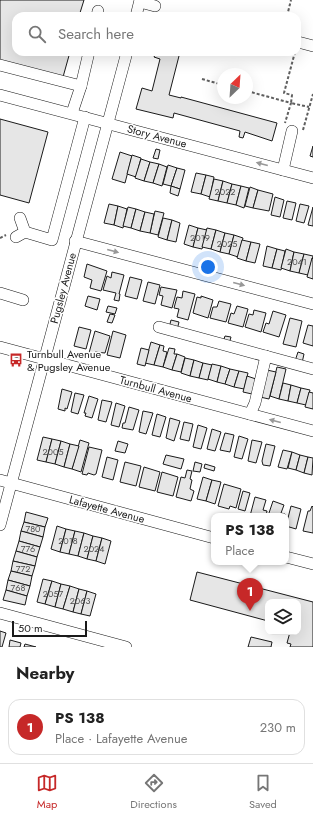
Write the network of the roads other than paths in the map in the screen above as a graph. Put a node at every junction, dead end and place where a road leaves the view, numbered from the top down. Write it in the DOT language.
graph roads {
  1 [pos="140,1"];
  2 [pos="155,6"];
  3 [pos="137,12"];
  4 [pos="313,46"];
  5 [pos="301,47"];
  6 [pos="88,56"];
  7 [pos="126,56"];
  8 [pos="0,65"];
  9 [pos="81,86"];
  10 [pos="0,95"];
  11 [pos="72,113"];
  12 [pos="85,117"];
  13 [pos="108,123"];
  14 [pos="293,130"];
  15 [pos="283,170"];
  16 [pos="313,178"];
  17 [pos="20,218"];
  18 [pos="75,241"];
  19 [pos="0,293"];
  20 [pos="24,300"];
  21 [pos="313,304"];
  22 [pos="159,327"];
  23 [pos="7,346"];
  24 [pos="266,356"];
  25 [pos="45,359"];
  26 [pos="313,368"];
  27 [pos="250,414"];
  28 [pos="313,431"];
  29 [pos="0,480"];
  30 [pos="11,483"];
  31 [pos="0,525"];
  32 [pos="211,537"];
  33 [pos="289,558"];
  34 [pos="313,564"];
  35 [pos="0,613"];
  36 [pos="126,647"];
  1 -- 2 [label="street"];
  1 -- 3 [label="street"];
  4 -- 5 [label="street"];
  6 -- 9 [label="street"];
  7 -- 13 [label="street, Pugsley Avenue"];
  8 -- 9 [label="street"];
  9 -- 11 [label="street"];
  10 -- 11 [label="street, Story Avenue"];
  11 -- 12 [label="street, Story Avenue"];
  12 -- 13 [label="street, Story Avenue"];
  12 -- 17 [label="street"];
  15 -- 13 [label="street, Story Avenue, one-way"];
  13 -- 18 [label="street, Pugsley Avenue"];
  14 -- 15 [label="street"];
  15 -- 16 [label="street, Story Avenue"];
  18 -- 21 [label="street, one-way"];
  18 -- 25 [label="street, Pugsley Avenue"];
  19 -- 20 [label="street"];
  22 -- 24 [label="street"];
  23 -- 25 [label="street, Turnbull Avenue"];
  24 -- 26 [label="street"];
  24 -- 27 [label="street"];
  25 -- 27 [label="street, Turnbull Avenue"];
  25 -- 30 [label="street, Pugsley Avenue"];
  28 -- 27 [label="street, Turnbull Avenue, one-way"];
  29 -- 30 [label="street, Lafayette Avenue"];
  30 -- 31 [label="street, Pugsley Avenue"];
  30 -- 32 [label="street, Lafayette Avenue"];
  33 -- 34 [label="street"];
  35 -- 36 [label="street"];
}
